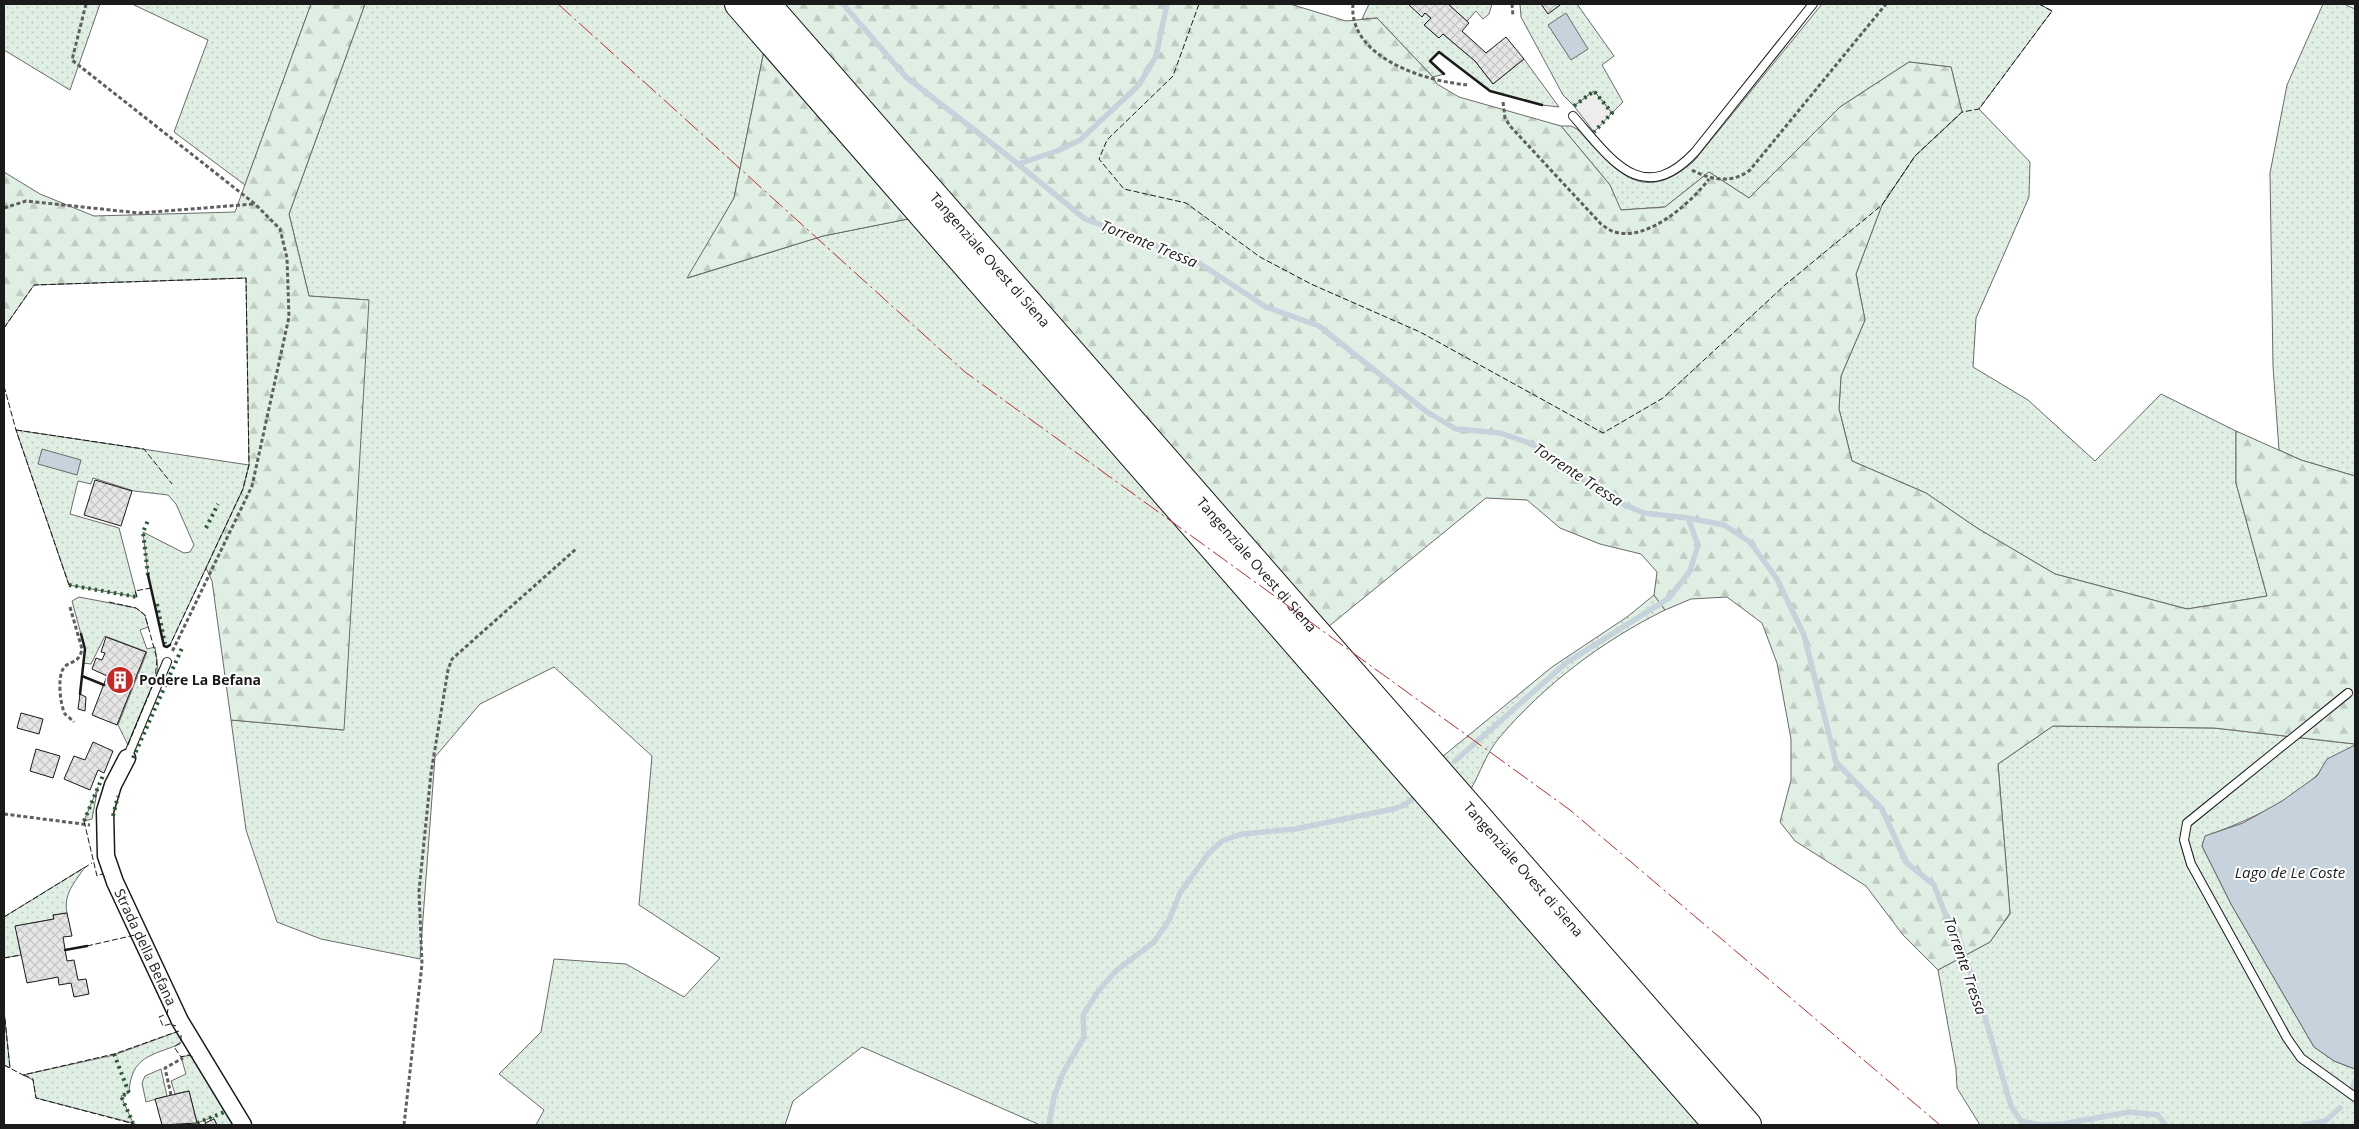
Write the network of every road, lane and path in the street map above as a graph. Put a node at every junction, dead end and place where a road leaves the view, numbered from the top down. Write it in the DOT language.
graph roads {
  1 [pos="86,4"];
  2 [pos="739,4"];
  3 [pos="766,4"];
  4 [pos="1353,4"];
  5 [pos="1512,4"];
  6 [pos="1813,4"];
  7 [pos="1886,4"];
  8 [pos="1512,16"];
  9 [pos="1469,85"];
  10 [pos="1503,102"];
  11 [pos="1573,116"];
  12 [pos="1683,165"];
  13 [pos="1709,179"];
  14 [pos="255,204"];
  15 [pos="4,208"];
  16 [pos="576,550"];
  17 [pos="70,606"];
  18 [pos="167,662"];
  19 [pos="2348,693"];
  20 [pos="74,722"];
  21 [pos="127,758"];
  22 [pos="4,814"];
  23 [pos="104,823"];
  24 [pos="180,1050"];
  25 [pos="171,1095"];
  26 [pos="2355,1097"];
  27 [pos="243,1125"];
  28 [pos="404,1125"];
  29 [pos="1718,1125"];
  30 [pos="1747,1125"];
  1 -- 14 [label="path"];
  2 -- 29 [label="highway, Tangenziale Ovest di Siena"];
  3 -- 30 [label="highway, Tangenziale Ovest di Siena"];
  4 -- 9 [label="path"];
  5 -- 8 [label="path"];
  6 -- 12 [label="lane"];
  7 -- 13 [label="path"];
  10 -- 13 [label="path"];
  11 -- 12 [label="lane"];
  12 -- 13 [label="path"];
  14 -- 15 [label="path"];
  14 -- 18 [label="path"];
  16 -- 28 [label="path"];
  17 -- 20 [label="path"];
  18 -- 21 [label="lane"];
  19 -- 26 [label="lane"];
  21 -- 23 [label="street, Strada della Befana"];
  22 -- 23 [label="path"];
  23 -- 27 [label="street, Strada della Befana"];
  24 -- 25 [label="path"];
}
